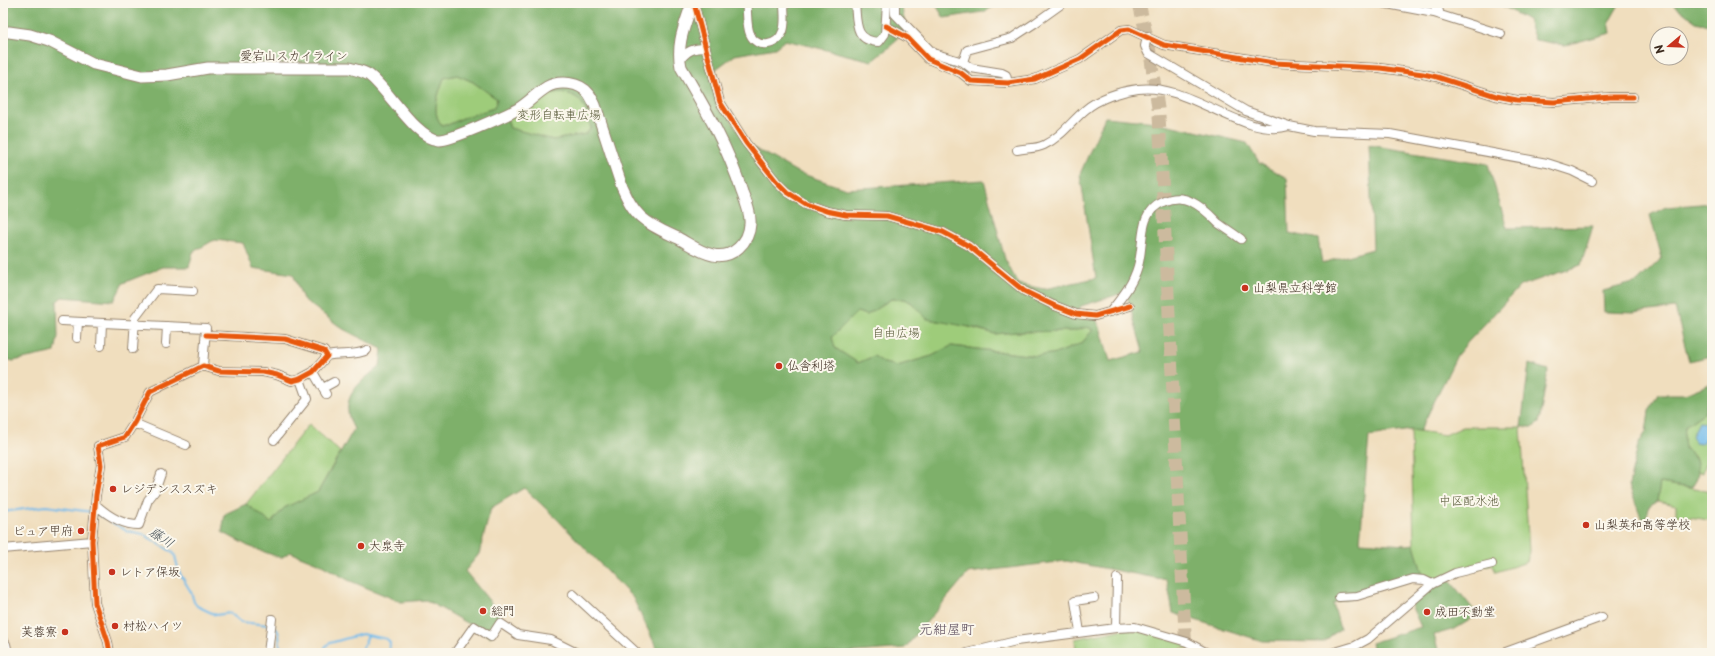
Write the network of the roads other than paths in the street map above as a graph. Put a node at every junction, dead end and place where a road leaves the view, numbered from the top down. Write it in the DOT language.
graph roads {
  1 [pos="693,3"];
  2 [pos="746,3"];
  3 [pos="784,3"];
  4 [pos="855,3"];
  5 [pos="887,3"];
  6 [pos="895,3"];
  7 [pos="1063,3"];
  8 [pos="1382,3"];
  9 [pos="1432,3"];
  10 [pos="1440,15"];
  11 [pos="886,26"];
  12 [pos="3,32"];
  13 [pos="1501,34"];
  14 [pos="1147,36"];
  15 [pos="705,48"];
  16 [pos="680,60"];
  17 [pos="963,62"];
  18 [pos="1008,83"];
  19 [pos="1633,97"];
  20 [pos="1289,126"];
  21 [pos="1017,150"];
  22 [pos="1592,181"];
  23 [pos="1240,239"];
  24 [pos="193,291"];
  25 [pos="1130,306"];
  26 [pos="1110,312"];
  27 [pos="62,321"];
  28 [pos="78,322"];
  29 [pos="102,323"];
  30 [pos="134,324"];
  31 [pos="167,326"];
  32 [pos="206,335"];
  33 [pos="77,338"];
  34 [pos="166,344"];
  35 [pos="101,346"];
  36 [pos="133,349"];
  37 [pos="367,350"];
  38 [pos="327,356"];
  39 [pos="202,366"];
  40 [pos="313,372"];
  41 [pos="300,379"];
  42 [pos="334,382"];
  43 [pos="134,423"];
  44 [pos="274,440"];
  45 [pos="186,445"];
  46 [pos="161,474"];
  47 [pos="95,506"];
  48 [pos="92,541"];
  49 [pos="3,549"];
  50 [pos="1492,564"];
  51 [pos="1117,578"];
  52 [pos="1432,584"];
  53 [pos="573,594"];
  54 [pos="1339,597"];
  55 [pos="1094,598"];
  56 [pos="1602,617"];
  57 [pos="272,620"];
  58 [pos="1116,628"];
  59 [pos="1080,632"];
  60 [pos="3,641"];
  61 [pos="8,653"];
  62 [pos="110,653"];
  63 [pos="268,653"];
  64 [pos="455,653"];
  65 [pos="577,653"];
  66 [pos="637,653"];
  67 [pos="967,653"];
  68 [pos="1207,653"];
  69 [pos="1332,653"];
  70 [pos="1503,653"];
  1 -- 15 [label="street"];
  1 -- 16 [label="main road, 愛宕山スカイライン"];
  2 -- 3 [label="street"];
  4 -- 11 [label="street"];
  5 -- 11 [label="street"];
  6 -- 17 [label="street"];
  7 -- 17 [label="street"];
  8 -- 10 [label="street"];
  9 -- 10 [label="street"];
  10 -- 13 [label="street"];
  11 -- 18 [label="street"];
  12 -- 16 [label="main road, 愛宕山スカイライン"];
  14 -- 18 [label="street"];
  14 -- 19 [label="street"];
  14 -- 20 [label="street"];
  15 -- 16 [label="street"];
  15 -- 26 [label="street"];
  17 -- 18 [label="street"];
  20 -- 21 [label="street"];
  20 -- 22 [label="street"];
  23 -- 26 [label="street"];
  24 -- 30 [label="street"];
  25 -- 26 [label="street"];
  27 -- 28 [label="street"];
  28 -- 29 [label="street"];
  28 -- 33 [label="street"];
  29 -- 30 [label="street"];
  29 -- 35 [label="street"];
  30 -- 31 [label="street"];
  30 -- 36 [label="street"];
  31 -- 32 [label="street"];
  31 -- 34 [label="street"];
  32 -- 38 [label="street"];
  32 -- 39 [label="street"];
  37 -- 38 [label="street"];
  38 -- 40 [label="street"];
  39 -- 41 [label="street"];
  39 -- 43 [label="street"];
  40 -- 41 [label="street"];
  40 -- 42 [label="street"];
  41 -- 44 [label="street"];
  43 -- 45 [label="street"];
  43 -- 47 [label="street"];
  46 -- 47 [label="street"];
  47 -- 48 [label="street"];
  48 -- 49 [label="street"];
  48 -- 62 [label="street"];
  50 -- 52 [label="street"];
  51 -- 58 [label="street"];
  52 -- 54 [label="street"];
  52 -- 69 [label="street"];
  53 -- 66 [label="street"];
  55 -- 59 [label="street"];
  56 -- 70 [label="street"];
  57 -- 63 [label="street"];
  58 -- 59 [label="street"];
  58 -- 68 [label="street"];
  59 -- 67 [label="street"];
  60 -- 61 [label="street"];
  64 -- 65 [label="street"];
}
